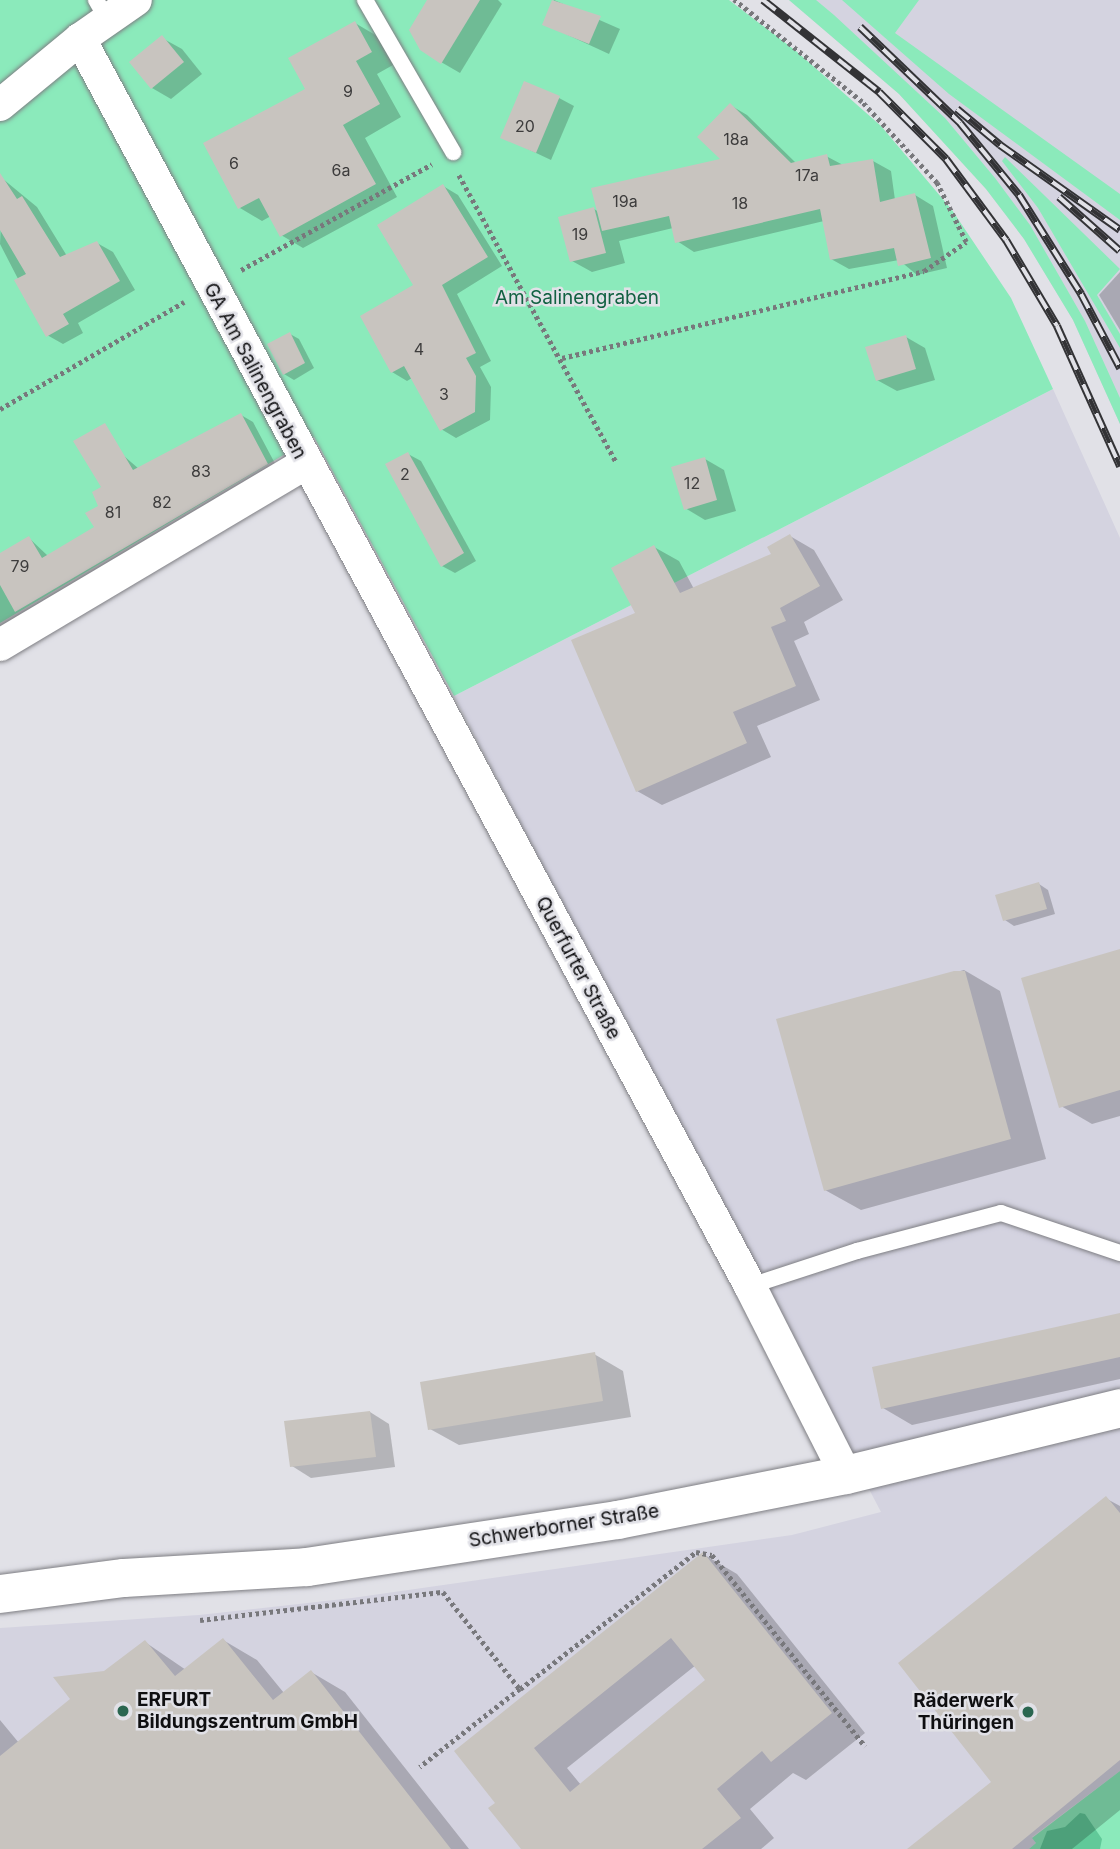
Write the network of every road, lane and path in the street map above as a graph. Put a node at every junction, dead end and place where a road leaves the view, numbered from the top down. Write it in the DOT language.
graph roads {
  1 [pos="136,0"];
  2 [pos="365,0"];
  3 [pos="734,0"];
  4 [pos="101,10"];
  5 [pos="80,39"];
  6 [pos="0,105"];
  7 [pos="453,152"];
  8 [pos="562,358"];
  9 [pos="307,463"];
  10 [pos="617,463"];
  11 [pos="0,645"];
  12 [pos="1120,1254"];
  13 [pos="750,1286"];
  14 [pos="1120,1408"];
  15 [pos="846,1475"];
  16 [pos="0,1594"];
  17 [pos="200,1620"];
  18 [pos="520,1689"];
  19 [pos="865,1746"];
  20 [pos="420,1768"];
  1 -- 4 [label="street"];
  2 -- 7 [label="lane"];
  3 -- 8 [label="path"];
  4 -- 5 [label="street"];
  5 -- 6 [label="street"];
  5 -- 9 [label="street, GA Am Salinengraben"];
  7 -- 8 [label="path"];
  8 -- 10 [label="path"];
  9 -- 11 [label="street, GA Am Salinengraben"];
  9 -- 13 [label="street, Querfurter Straße"];
  12 -- 13 [label="lane"];
  13 -- 15 [label="street, Querfurter Straße"];
  14 -- 15 [label="street, Schwerborner Straße"];
  15 -- 16 [label="street, Schwerborner Straße"];
  17 -- 18 [label="path"];
  18 -- 19 [label="path"];
  18 -- 20 [label="path"];
}
